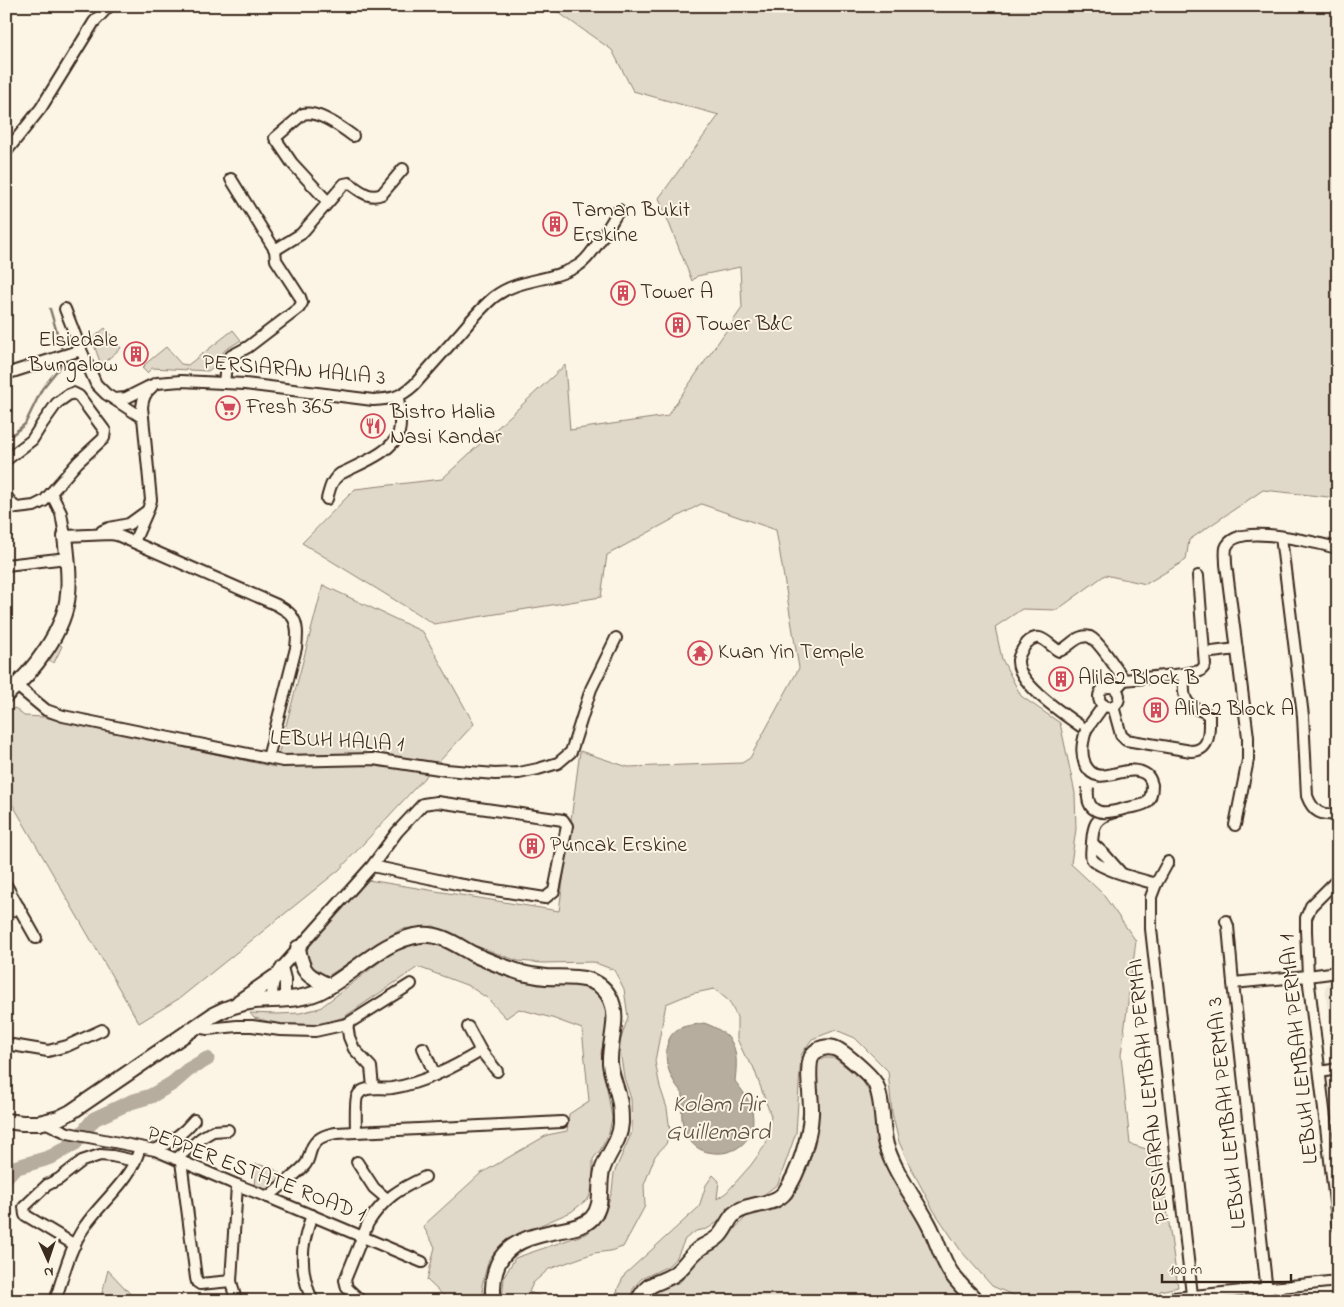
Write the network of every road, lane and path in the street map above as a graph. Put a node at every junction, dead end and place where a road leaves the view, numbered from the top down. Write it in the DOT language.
graph roads {
  1 [pos="109,6"];
  2 [pos="353,136"];
  3 [pos="6,152"];
  4 [pos="403,169"];
  5 [pos="231,179"];
  6 [pos="328,202"];
  7 [pos="620,210"];
  8 [pos="275,250"];
  9 [pos="65,308"];
  10 [pos="81,350"];
  11 [pos="6,374"];
  12 [pos="224,383"];
  13 [pos="157,384"];
  14 [pos="398,397"];
  15 [pos="114,399"];
  16 [pos="143,418"];
  17 [pos="6,460"];
  18 [pos="51,493"];
  19 [pos="6,496"];
  20 [pos="327,499"];
  21 [pos="148,510"];
  22 [pos="92,535"];
  23 [pos="65,536"];
  24 [pos="1281,537"];
  25 [pos="134,542"];
  26 [pos="1338,548"];
  27 [pos="67,558"];
  28 [pos="6,566"];
  29 [pos="1198,576"];
  30 [pos="616,638"];
  31 [pos="1237,649"];
  32 [pos="1212,652"];
  33 [pos="1184,674"];
  34 [pos="1124,680"];
  35 [pos="17,686"];
  36 [pos="1116,689"];
  37 [pos="6,695"];
  38 [pos="1108,706"];
  39 [pos="1086,730"];
  40 [pos="268,758"];
  41 [pos="1338,814"];
  42 [pos="1235,825"];
  43 [pos="1168,862"];
  44 [pos="372,866"];
  45 [pos="1338,880"];
  46 [pos="1156,884"];
  47 [pos="6,885"];
  48 [pos="19,907"];
  49 [pos="6,914"];
  50 [pos="1226,921"];
  51 [pos="36,938"];
  52 [pos="298,948"];
  53 [pos="278,972"];
  54 [pos="1338,972"];
  55 [pos="1308,976"];
  56 [pos="1233,983"];
  57 [pos="411,984"];
  58 [pos="330,986"];
  59 [pos="278,1000"];
  60 [pos="232,1006"];
  61 [pos="347,1024"];
  62 [pos="195,1027"];
  63 [pos="468,1028"];
  64 [pos="102,1030"];
  65 [pos="6,1044"];
  66 [pos="422,1048"];
  67 [pos="481,1051"];
  68 [pos="1338,1069"];
  69 [pos="497,1071"];
  70 [pos="1320,1072"];
  71 [pos="435,1075"];
  72 [pos="373,1088"];
  73 [pos="194,1120"];
  74 [pos="6,1121"];
  75 [pos="45,1122"];
  76 [pos="562,1122"];
  77 [pos="228,1130"];
  78 [pos="356,1132"];
  79 [pos="140,1148"];
  80 [pos="154,1150"];
  81 [pos="178,1160"];
  82 [pos="135,1161"];
  83 [pos="357,1162"];
  84 [pos="1334,1170"];
  85 [pos="425,1177"];
  86 [pos="237,1185"];
  87 [pos="268,1196"];
  88 [pos="387,1199"];
  89 [pos="312,1215"];
  90 [pos="1338,1227"];
  91 [pos="363,1237"];
  92 [pos="74,1245"];
  93 [pos="422,1262"];
  94 [pos="231,1281"];
  95 [pos="1338,1281"];
  96 [pos="1267,1288"];
  97 [pos="1192,1296"];
  98 [pos="1174,1298"];
  99 [pos="6,1299"];
  100 [pos="10,1301"];
  101 [pos="55,1301"];
  102 [pos="236,1301"];
  103 [pos="313,1301"];
  104 [pos="361,1301"];
  105 [pos="494,1301"];
  106 [pos="638,1301"];
  107 [pos="977,1301"];
  108 [pos="1268,1301"];
  1 -- 3 [label="street"];
  2 -- 6 [label="street"];
  4 -- 6 [label="street"];
  5 -- 8 [label="street"];
  6 -- 8 [label="street"];
  7 -- 14 [label="street, PERSIARAN HALIA 3"];
  8 -- 12 [label="street"];
  9 -- 10 [label="street"];
  10 -- 11 [label="street"];
  10 -- 15 [label="street"];
  12 -- 13 [label="street, PERSIARAN HALIA 3"];
  12 -- 14 [label="street, PERSIARAN HALIA 3"];
  13 -- 15 [label="street, PERSIARAN HALIA 3"];
  13 -- 16 [label="street"];
  14 -- 20 [label="street"];
  15 -- 16 [label="street"];
  16 -- 21 [label="street"];
  17 -- 18 [label="street"];
  18 -- 19 [label="street"];
  18 -- 23 [label="street"];
  21 -- 22 [label="street"];
  21 -- 25 [label="street"];
  22 -- 23 [label="street"];
  22 -- 25 [label="street"];
  23 -- 27 [label="main road"];
  24 -- 26 [label="street"];
  24 -- 31 [label="street"];
  24 -- 41 [label="street"];
  25 -- 40 [label="street"];
  27 -- 28 [label="street"];
  27 -- 35 [label="main road"];
  29 -- 33 [label="street"];
  30 -- 40 [label="street, LEBUH HALIA 1"];
  31 -- 32 [label="street"];
  31 -- 42 [label="street"];
  33 -- 34 [label="street"];
  33 -- 38 [label="street"];
  34 -- 36 [label="street"];
  34 -- 39 [label="street"];
  35 -- 37 [label="main road"];
  35 -- 40 [label="street, LEBUH HALIA 1"];
  36 -- 38 [label="street"];
  36 -- 38 [label="street"];
  38 -- 39 [label="street"];
  39 -- 46 [label="street, bridge"];
  43 -- 46 [label="street, PERSIARAN LEMBAH PERMAI"];
  44 -- 44 [label="street"];
  44 -- 52 [label="street"];
  45 -- 55 [label="street, LEBUH LEMBAH PERMAI 1"];
  46 -- 97 [label="street, PERSIARAN LEMBAH PERMAI"];
  47 -- 48 [label="street"];
  48 -- 49 [label="street"];
  48 -- 51 [label="street"];
  50 -- 56 [label="street, LEBUH LEMBAH PERMAI 3"];
  52 -- 53 [label="street"];
  52 -- 58 [label="main road"];
  53 -- 59 [label="street"];
  53 -- 60 [label="main road"];
  54 -- 55 [label="street"];
  55 -- 56 [label="street"];
  55 -- 70 [label="street, LEBUH LEMBAH PERMAI 1"];
  56 -- 96 [label="street, LEBUH LEMBAH PERMAI 3"];
  57 -- 61 [label="street"];
  58 -- 59 [label="main road"];
  58 -- 105 [label="main road"];
  59 -- 60 [label="main road"];
  60 -- 62 [label="main road"];
  61 -- 62 [label="street"];
  61 -- 72 [label="street"];
  62 -- 75 [label="main road"];
  63 -- 67 [label="street"];
  64 -- 65 [label="street"];
  66 -- 71 [label="street"];
  67 -- 69 [label="street"];
  67 -- 71 [label="street"];
  68 -- 70 [label="street"];
  70 -- 84 [label="street, LEBUH LEMBAH PERMAI 1"];
  71 -- 72 [label="street"];
  72 -- 78 [label="street"];
  73 -- 80 [label="street"];
  74 -- 75 [label="main road"];
  75 -- 79 [label="street, PEPPER ESTATE ROAD 1"];
  76 -- 78 [label="street"];
  77 -- 81 [label="street"];
  78 -- 87 [label="street"];
  79 -- 80 [label="street, PEPPER ESTATE ROAD 1"];
  79 -- 82 [label="street"];
  80 -- 81 [label="street, PEPPER ESTATE ROAD 1"];
  81 -- 86 [label="street, PEPPER ESTATE ROAD 1"];
  81 -- 94 [label="street"];
  82 -- 92 [label="street"];
  82 -- 92 [label="street"];
  83 -- 88 [label="street"];
  84 -- 90 [label="street, LEBUH LEMBAH PERMAI 1"];
  85 -- 88 [label="street"];
  86 -- 87 [label="street, PEPPER ESTATE ROAD 1"];
  86 -- 94 [label="street"];
  87 -- 89 [label="street, PEPPER ESTATE ROAD 1"];
  88 -- 91 [label="street"];
  89 -- 91 [label="street, PEPPER ESTATE ROAD 1"];
  89 -- 103 [label="street"];
  91 -- 93 [label="street, PEPPER ESTATE ROAD 1"];
  91 -- 104 [label="street"];
  92 -- 101 [label="street"];
  94 -- 102 [label="street"];
  95 -- 96 [label="street"];
  96 -- 97 [label="street"];
  96 -- 108 [label="street, LEBUH LEMBAH PERMAI 3"];
  97 -- 98 [label="street"];
  99 -- 100 [label="street"];
  106 -- 107 [label="main road"];
}
